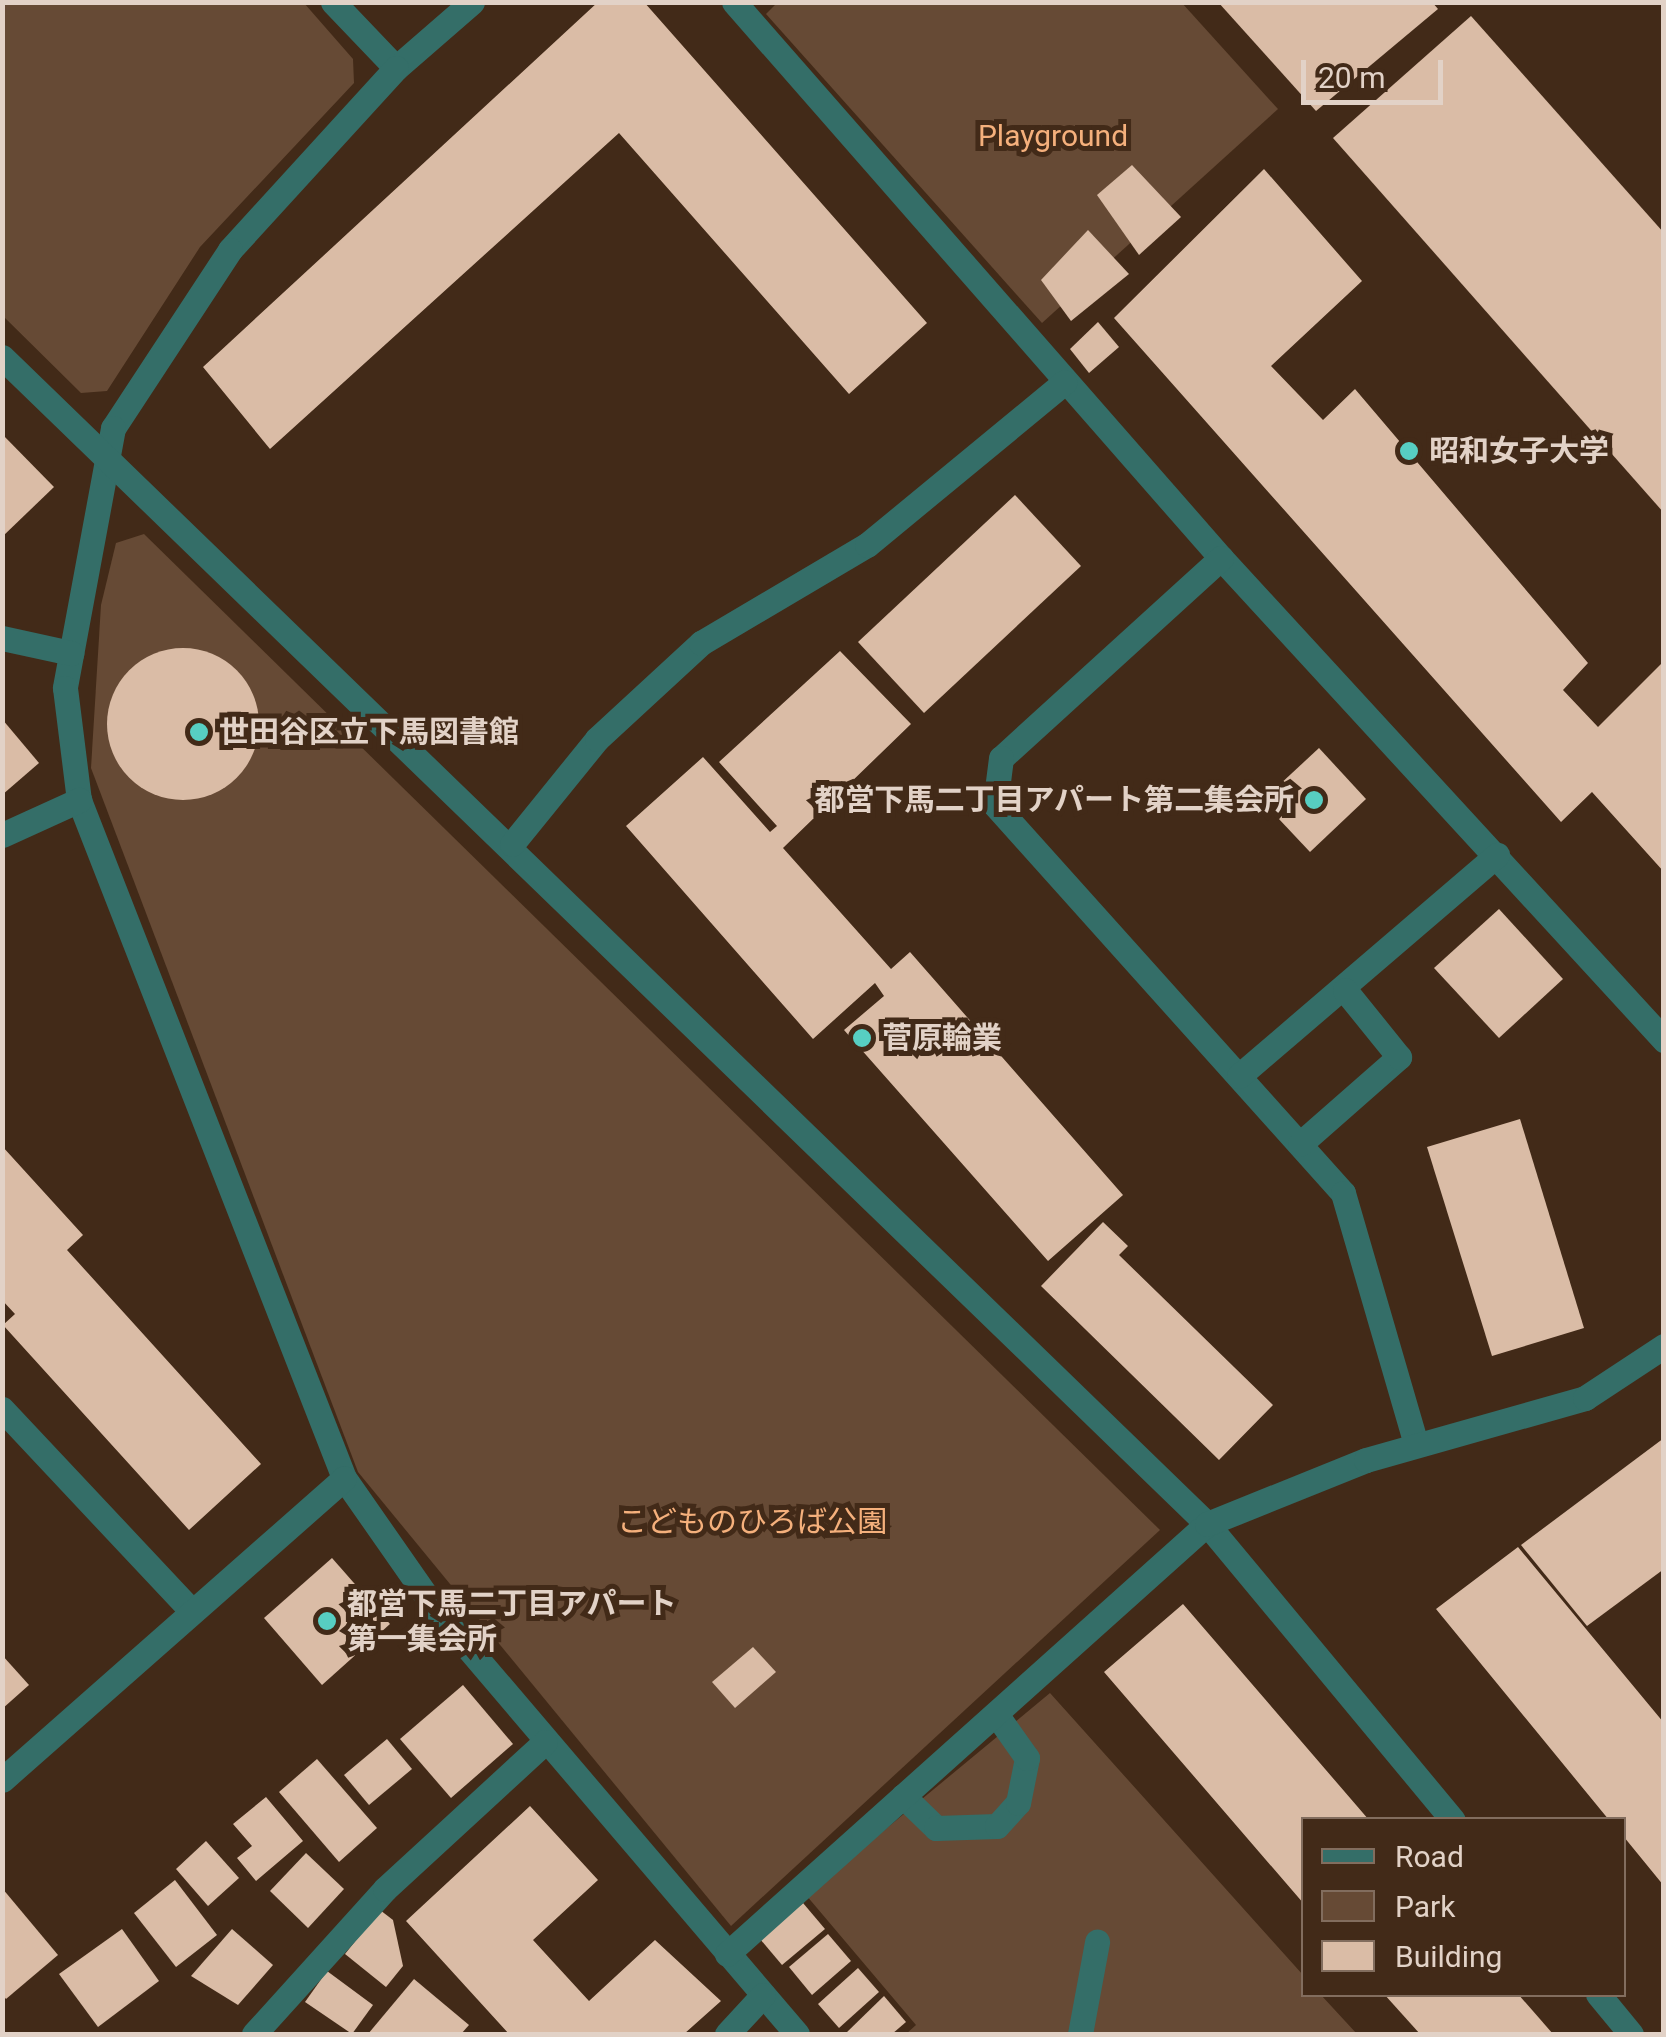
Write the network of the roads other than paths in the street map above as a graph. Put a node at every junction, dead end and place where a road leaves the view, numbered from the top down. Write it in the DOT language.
graph roads {
  1 [pos="333,2"];
  2 [pos="472,2"];
  3 [pos="734,2"];
  4 [pos="396,68"];
  5 [pos="2,358"];
  6 [pos="1065,382"];
  7 [pos="109,457"];
  8 [pos="1221,558"];
  9 [pos="2,638"];
  10 [pos="71,653"];
  11 [pos="79,800"];
  12 [pos="2,835"];
  13 [pos="512,844"];
  14 [pos="1497,856"];
  15 [pos="1345,990"];
  16 [pos="1664,1040"];
  17 [pos="1240,1076"];
  18 [pos="1300,1144"];
  19 [pos="1664,1346"];
  20 [pos="2,1409"];
  21 [pos="1416,1445"];
  22 [pos="344,1478"];
  23 [pos="1207,1524"];
  24 [pos="189,1608"];
  25 [pos="996,1714"];
  26 [pos="545,1742"];
  27 [pos="2,1780"];
  28 [pos="903,1796"];
  29 [pos="1450,1817"];
  30 [pos="1098,1942"];
  31 [pos="727,1954"];
  32 [pos="762,1995"];
  33 [pos="1600,1997"];
  34 [pos="254,2034"];
  35 [pos="727,2034"];
  36 [pos="796,2034"];
  37 [pos="1080,2034"];
  38 [pos="1631,2034"];
  1 -- 4 [label="street"];
  2 -- 4 [label="street"];
  3 -- 6 [label="street"];
  4 -- 7 [label="street"];
  5 -- 7 [label="street"];
  6 -- 8 [label="street"];
  6 -- 13 [label="street"];
  7 -- 10 [label="street"];
  7 -- 13 [label="street"];
  8 -- 14 [label="street"];
  8 -- 17 [label="street"];
  9 -- 10 [label="street"];
  10 -- 11 [label="street"];
  11 -- 12 [label="street"];
  11 -- 22 [label="street"];
  13 -- 23 [label="street"];
  14 -- 15 [label="street"];
  14 -- 16 [label="street"];
  15 -- 17 [label="street"];
  15 -- 18 [label="street"];
  17 -- 18 [label="street"];
  18 -- 21 [label="street"];
  19 -- 21 [label="street"];
  20 -- 24 [label="street"];
  21 -- 23 [label="street"];
  22 -- 24 [label="street"];
  22 -- 26 [label="street"];
  23 -- 25 [label="street"];
  23 -- 29 [label="street"];
  24 -- 27 [label="street"];
  25 -- 28 [label="street"];
  25 -- 28 [label="street"];
  26 -- 31 [label="street"];
  26 -- 34 [label="street"];
  28 -- 31 [label="street"];
  30 -- 37 [label="street"];
  31 -- 32 [label="street"];
  32 -- 35 [label="street"];
  32 -- 36 [label="street"];
  33 -- 38 [label="street"];
}
